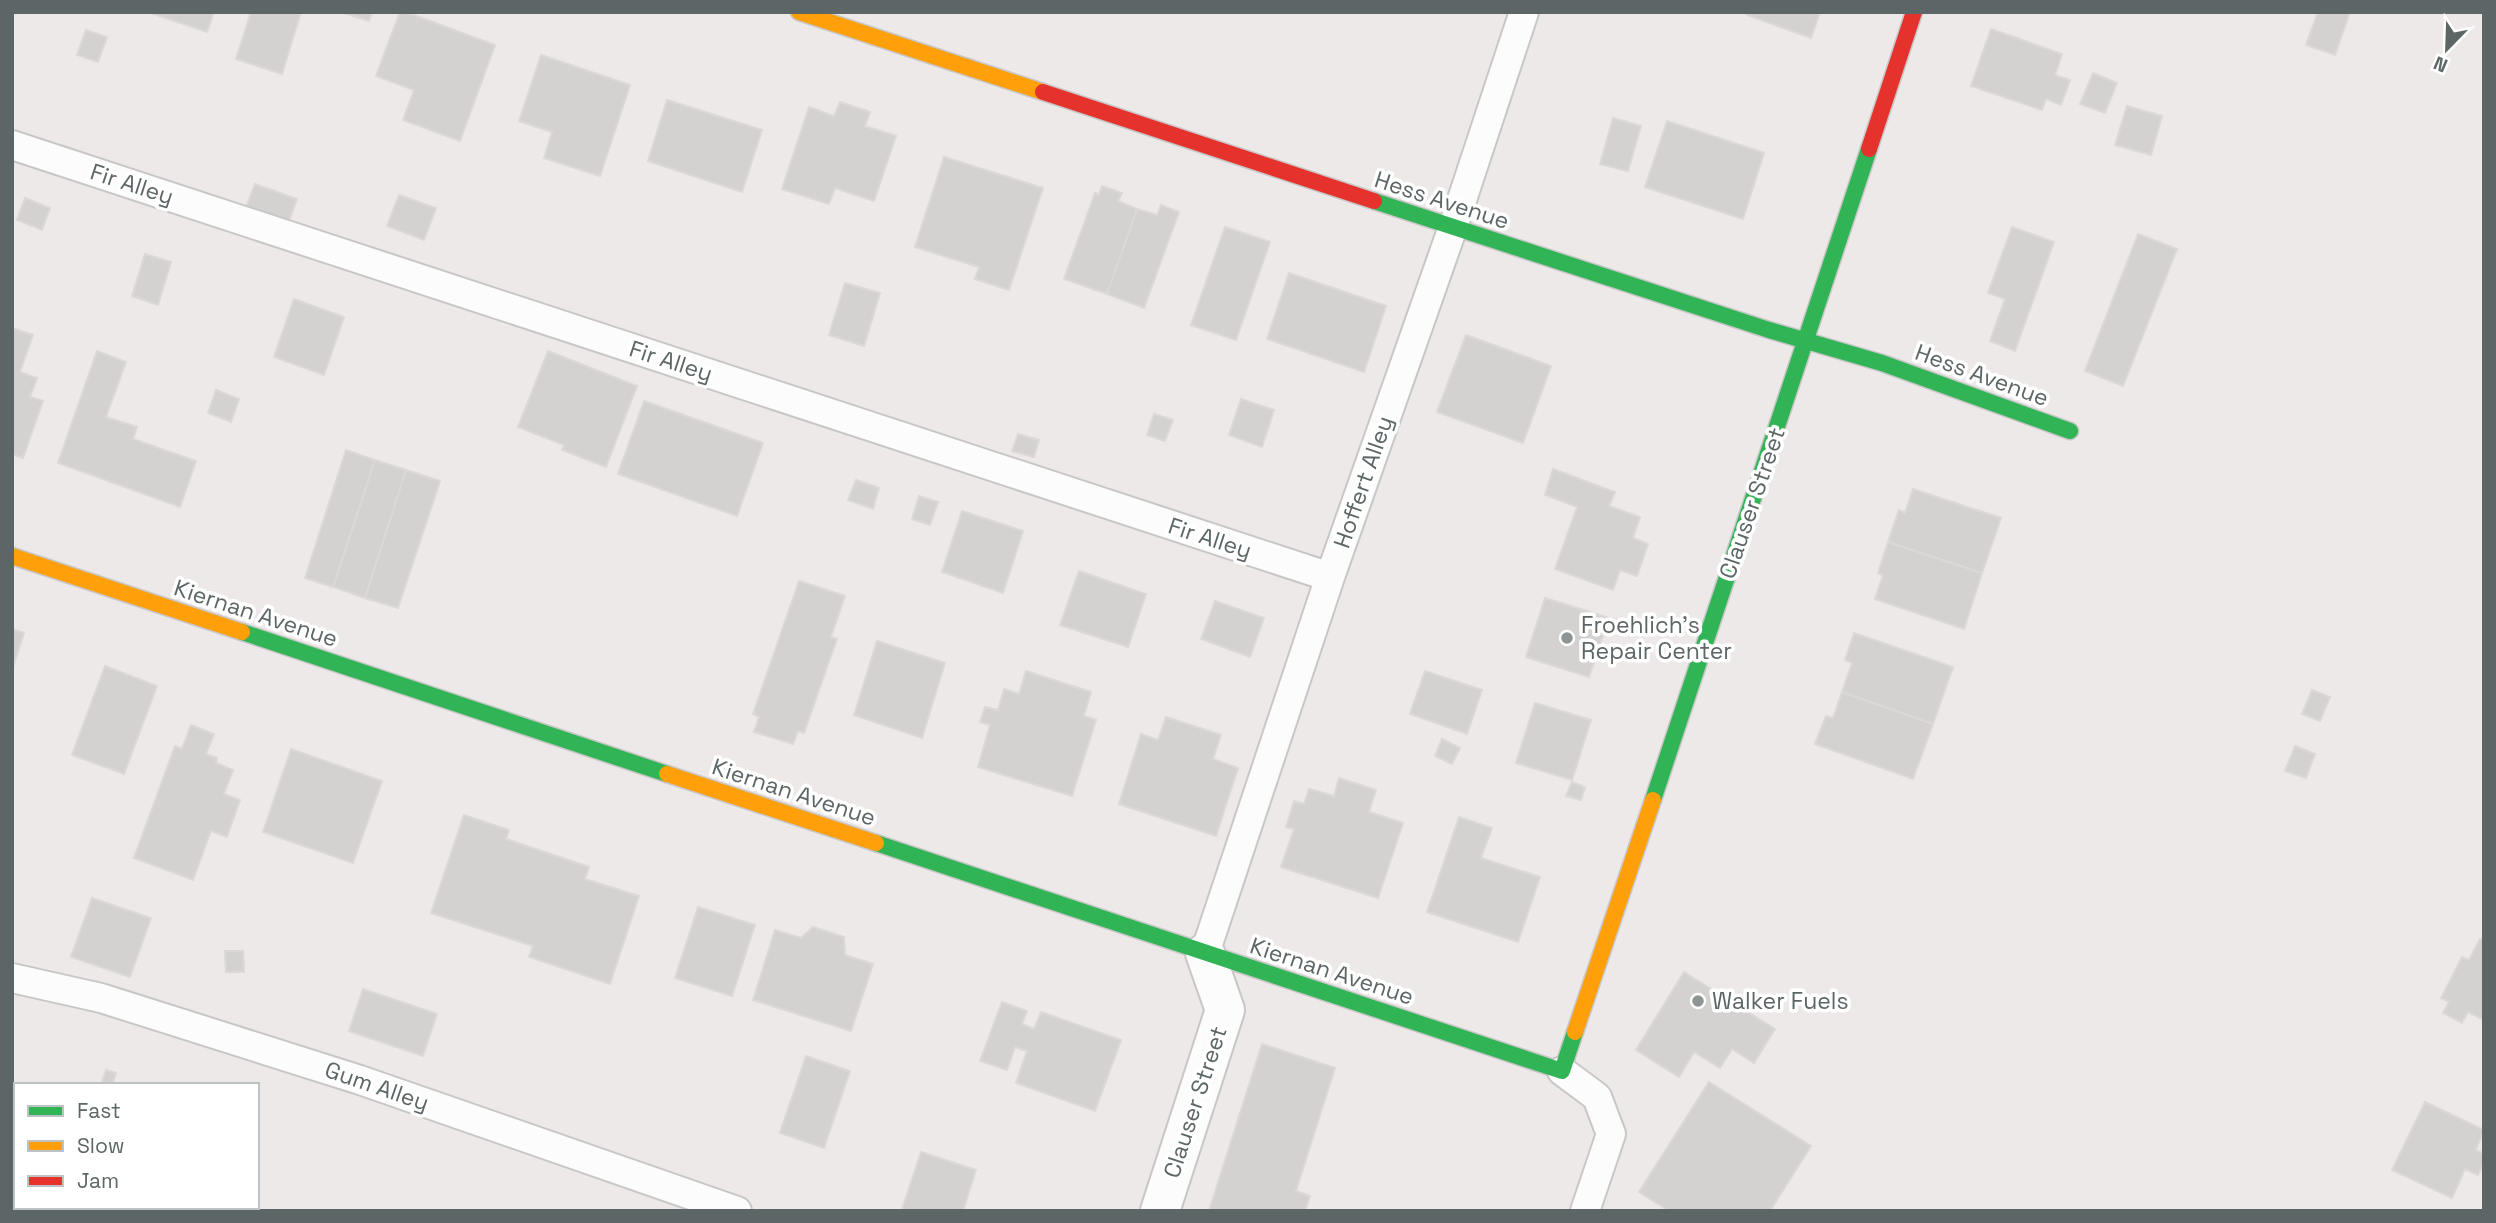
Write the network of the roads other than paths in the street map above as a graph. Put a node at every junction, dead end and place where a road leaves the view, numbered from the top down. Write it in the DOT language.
graph roads {
  1 [pos="799,12"];
  2 [pos="1524,12"];
  3 [pos="1914,12"];
  4 [pos="12,145"];
  5 [pos="1453,228"];
  6 [pos="1806,342"];
  7 [pos="2070,431"];
  8 [pos="12,556"];
  9 [pos="1330,577"];
  10 [pos="1205,953"];
  11 [pos="12,978"];
  12 [pos="1562,1072"];
  13 [pos="737,1211"];
  14 [pos="1160,1211"];
  15 [pos="1585,1211"];
  1 -- 5 [label="street, Hess Avenue"];
  2 -- 5 [label="lane, Hoffert Alley"];
  3 -- 6 [label="street, Clauser Street"];
  4 -- 9 [label="lane, Fir Alley"];
  5 -- 6 [label="street, Hess Avenue"];
  5 -- 9 [label="lane, Hoffert Alley"];
  6 -- 7 [label="street, Hess Avenue"];
  6 -- 12 [label="street, Clauser Street"];
  8 -- 10 [label="street, Kiernan Avenue"];
  9 -- 10 [label="lane, Hoffert Alley"];
  10 -- 12 [label="street, Kiernan Avenue"];
  10 -- 14 [label="street, Clauser Street"];
  11 -- 13 [label="lane, Gum Alley"];
  12 -- 15 [label="lane"];
}
